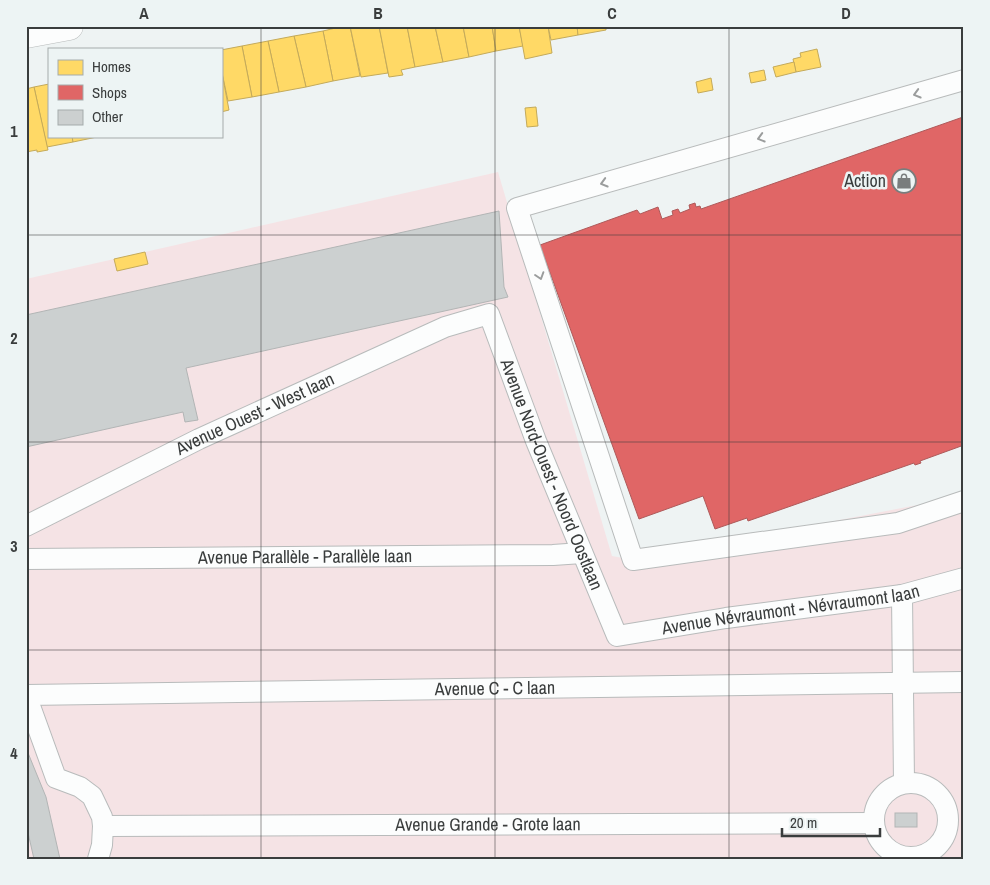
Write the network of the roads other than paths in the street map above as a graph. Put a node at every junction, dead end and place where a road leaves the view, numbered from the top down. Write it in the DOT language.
graph roads {
  1 [pos="69,26"];
  2 [pos="26,34"];
  3 [pos="964,80"];
  4 [pos="488,314"];
  5 [pos="964,501"];
  6 [pos="26,526"];
  7 [pos="582,553"];
  8 [pos="26,559"];
  9 [pos="964,578"];
  10 [pos="902,595"];
  11 [pos="617,636"];
  12 [pos="904,682"];
  13 [pos="964,682"];
  14 [pos="26,695"];
  15 [pos="904,783"];
  16 [pos="956,819"];
  17 [pos="874,823"];
  18 [pos="103,826"];
  19 [pos="908,858"];
  20 [pos="98,859"];
  1 -- 2 [label="street"];
  3 -- 5 [label="lane, one-way"];
  4 -- 6 [label="lane, Avenue Ouest - West laan"];
  4 -- 7 [label="lane, Avenue Nord-Ouest - Noord Oostlaan"];
  7 -- 8 [label="lane, Avenue Parallèle - Parallèle laan"];
  7 -- 11 [label="lane, Avenue Nord-Ouest - Noord Oostlaan"];
  9 -- 10 [label="lane, Avenue Névraumont - Névraumont laan"];
  10 -- 11 [label="lane, Avenue Névraumont - Névraumont laan"];
  10 -- 12 [label="lane"];
  12 -- 13 [label="lane, Avenue C - C laan"];
  12 -- 14 [label="lane, Avenue C - C laan"];
  12 -- 15 [label="lane"];
  14 -- 18 [label="lane"];
  15 -- 16 [label="lane"];
  15 -- 17 [label="lane"];
  16 -- 19 [label="lane"];
  17 -- 18 [label="lane, Avenue Grande - Grote laan"];
  17 -- 19 [label="lane"];
  18 -- 20 [label="lane"];
}
